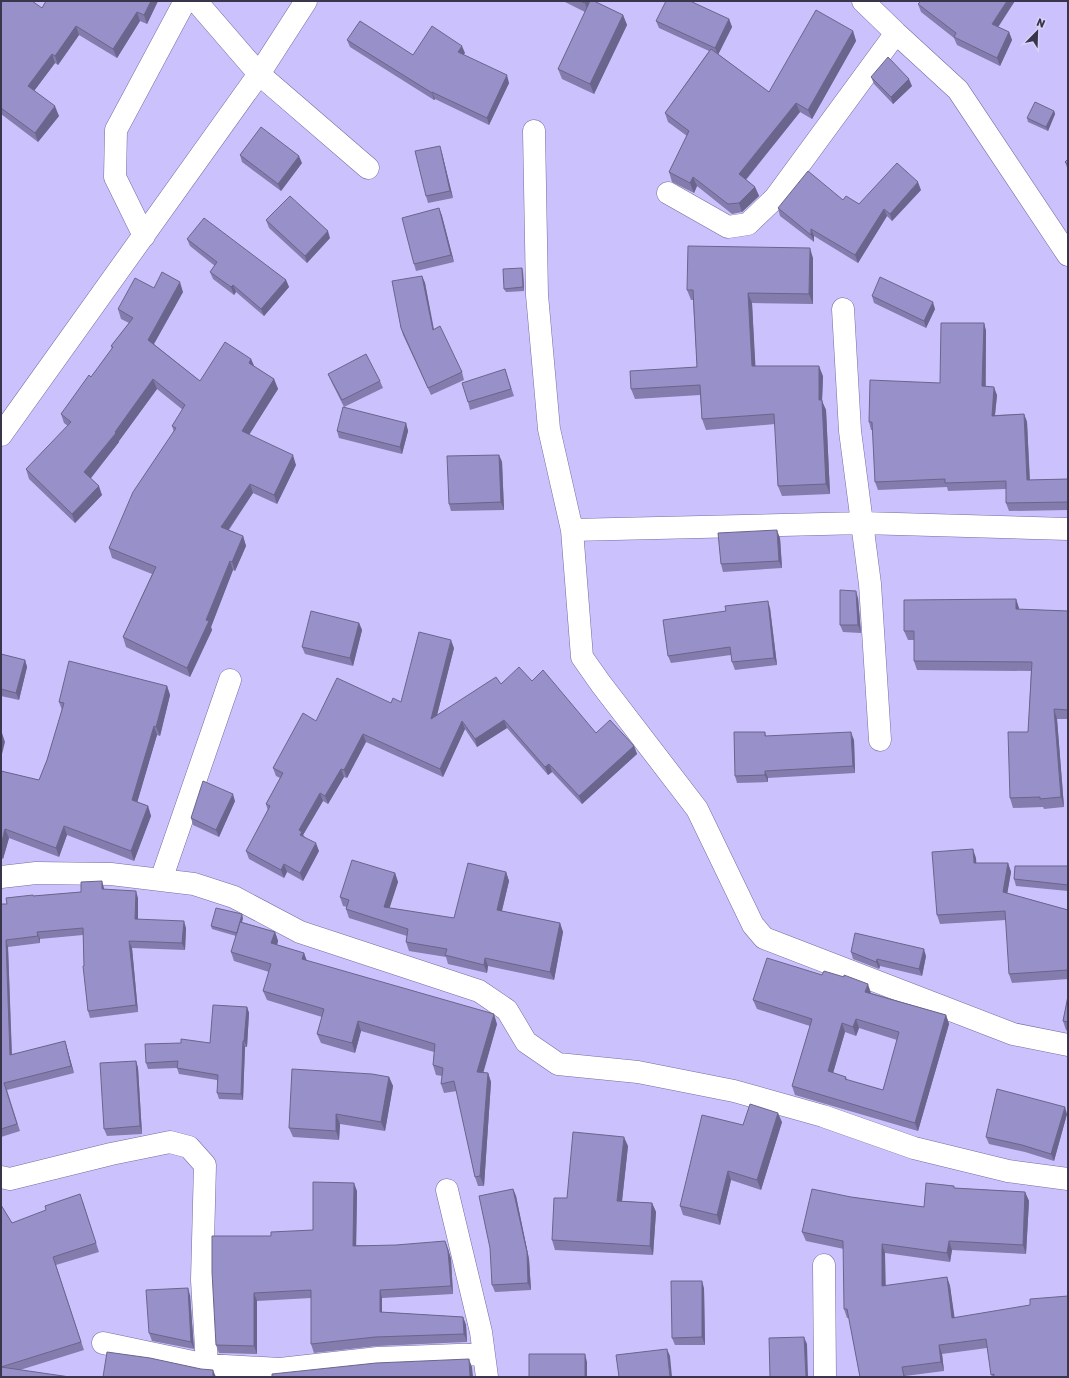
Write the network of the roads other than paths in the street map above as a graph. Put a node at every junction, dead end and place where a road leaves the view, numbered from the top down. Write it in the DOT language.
graph roads {
  1 [pos="185,1"];
  2 [pos="196,1"];
  3 [pos="306,1"];
  4 [pos="863,1"];
  5 [pos="896,33"];
  6 [pos="259,74"];
  7 [pos="534,131"];
  8 [pos="368,168"];
  9 [pos="668,193"];
  10 [pos="144,236"];
  11 [pos="1068,255"];
  12 [pos="843,309"];
  13 [pos="1,435"];
  14 [pos="863,523"];
  15 [pos="1068,529"];
  16 [pos="572,530"];
  17 [pos="230,680"];
  18 [pos="880,740"];
  19 [pos="1,877"];
  20 [pos="161,880"];
  21 [pos="1068,1045"];
  22 [pos="1,1177"];
  23 [pos="1068,1179"];
  24 [pos="447,1190"];
  25 [pos="824,1265"];
  26 [pos="103,1343"];
  27 [pos="484,1354"];
  28 [pos="207,1365"];
  29 [pos="487,1377"];
  30 [pos="825,1377"];
  1 -- 10 [label="street"];
  2 -- 6 [label="street"];
  3 -- 6 [label="street"];
  4 -- 5 [label="street"];
  5 -- 9 [label="street"];
  5 -- 11 [label="street"];
  6 -- 8 [label="street"];
  6 -- 10 [label="street"];
  7 -- 16 [label="street"];
  10 -- 13 [label="street"];
  12 -- 14 [label="street"];
  14 -- 15 [label="street"];
  14 -- 16 [label="street"];
  14 -- 18 [label="street"];
  16 -- 21 [label="street"];
  17 -- 20 [label="street"];
  19 -- 20 [label="street"];
  20 -- 23 [label="street"];
  22 -- 28 [label="street"];
  24 -- 27 [label="street"];
  25 -- 30 [label="street"];
  26 -- 28 [label="street"];
  27 -- 28 [label="street"];
  27 -- 29 [label="street"];
}
